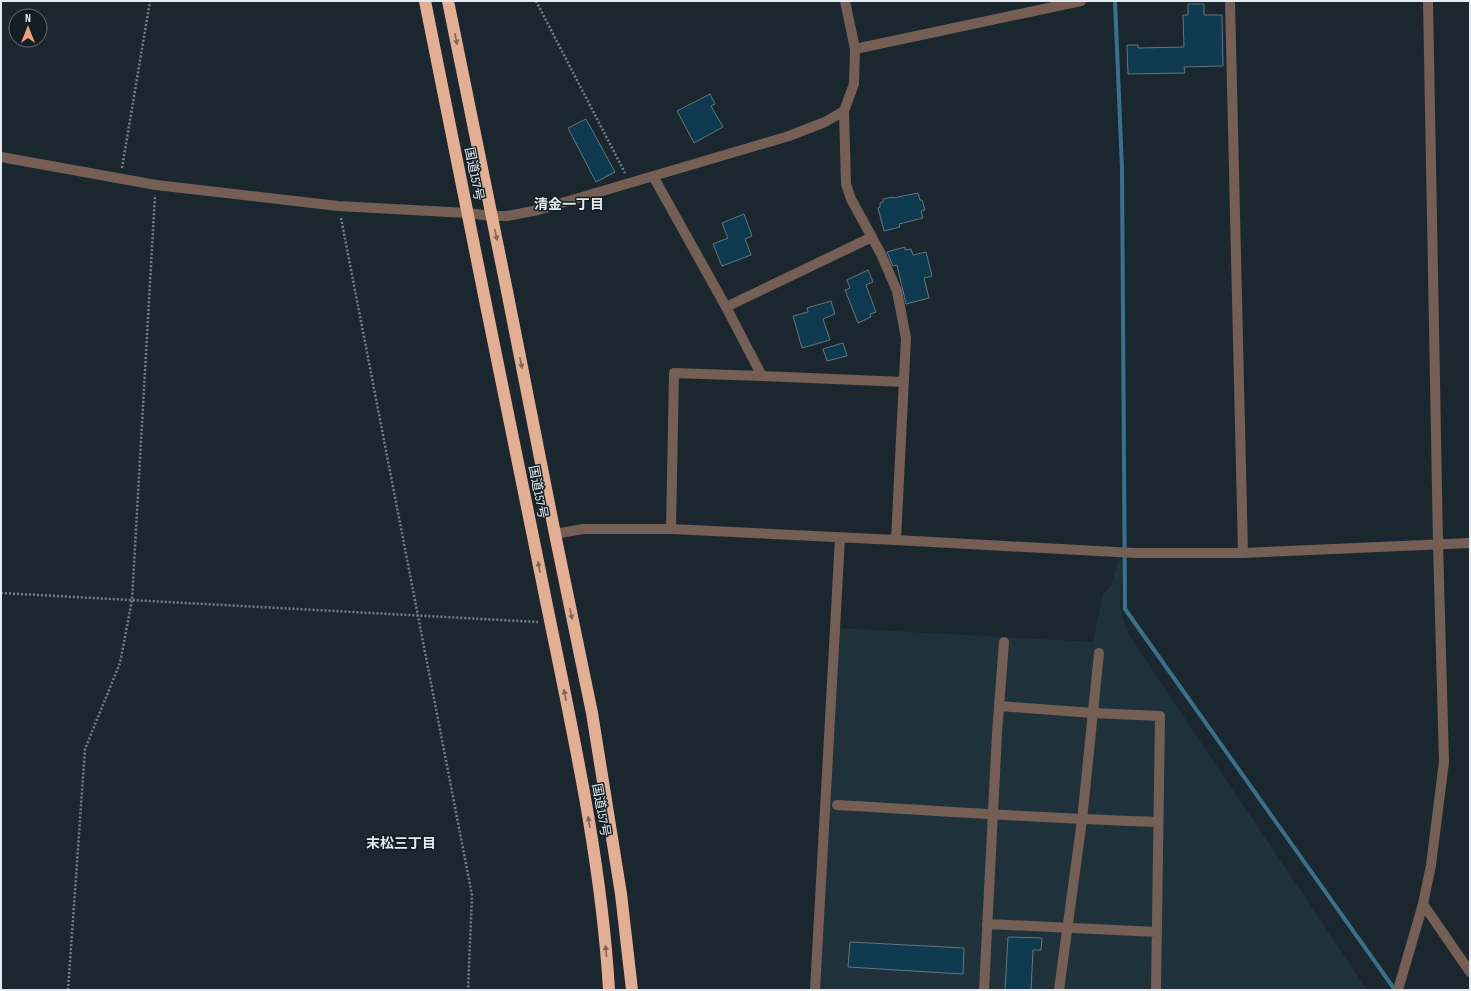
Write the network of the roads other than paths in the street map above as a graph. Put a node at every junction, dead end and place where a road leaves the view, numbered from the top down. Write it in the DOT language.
graph roads {
  1 [pos="425,1"];
  2 [pos="448,1"];
  3 [pos="845,1"];
  4 [pos="1081,1"];
  5 [pos="1230,1"];
  6 [pos="1428,1"];
  7 [pos="855,49"];
  8 [pos="844,110"];
  9 [pos="1,157"];
  10 [pos="654,176"];
  11 [pos="467,213"];
  12 [pos="492,216"];
  13 [pos="872,237"];
  14 [pos="726,307"];
  15 [pos="762,376"];
  16 [pos="904,382"];
  17 [pos="671,529"];
  18 [pos="555,534"];
  19 [pos="840,538"];
  20 [pos="896,540"];
  21 [pos="1470,543"];
  22 [pos="1438,544"];
  23 [pos="1243,553"];
  24 [pos="1004,642"];
  25 [pos="1099,653"];
  26 [pos="999,706"];
  27 [pos="1093,713"];
  28 [pos="837,806"];
  29 [pos="993,814"];
  30 [pos="1082,820"];
  31 [pos="1158,822"];
  32 [pos="1422,904"];
  33 [pos="987,924"];
  34 [pos="1066,928"];
  35 [pos="1157,932"];
  36 [pos="1470,972"];
  37 [pos="1399,989"];
  38 [pos="609,990"];
  39 [pos="632,990"];
  40 [pos="815,990"];
  41 [pos="984,990"];
  42 [pos="1059,990"];
  43 [pos="1156,990"];
  1 -- 11 [label="highway, 国道157号"];
  2 -- 12 [label="highway, 国道157号, one-way"];
  3 -- 7 [label="street"];
  4 -- 7 [label="street"];
  5 -- 23 [label="street"];
  6 -- 22 [label="street"];
  7 -- 8 [label="street"];
  8 -- 10 [label="street"];
  8 -- 13 [label="street"];
  9 -- 11 [label="street"];
  10 -- 12 [label="street"];
  10 -- 14 [label="street"];
  11 -- 12 [label="street"];
  38 -- 11 [label="highway, 国道157号, one-way"];
  12 -- 18 [label="highway, 国道157号, one-way"];
  13 -- 14 [label="street"];
  13 -- 16 [label="street"];
  14 -- 15 [label="street"];
  15 -- 16 [label="street"];
  15 -- 17 [label="street"];
  16 -- 20 [label="street"];
  17 -- 18 [label="street"];
  17 -- 19 [label="street"];
  18 -- 39 [label="highway, 国道157号, one-way"];
  19 -- 20 [label="street"];
  19 -- 40 [label="street"];
  20 -- 23 [label="street"];
  21 -- 22 [label="street"];
  22 -- 23 [label="street"];
  22 -- 32 [label="street"];
  24 -- 26 [label="street"];
  25 -- 27 [label="street"];
  26 -- 27 [label="street"];
  26 -- 29 [label="street"];
  27 -- 30 [label="street"];
  27 -- 31 [label="street"];
  28 -- 29 [label="street"];
  29 -- 30 [label="street"];
  29 -- 33 [label="street"];
  30 -- 31 [label="street"];
  30 -- 34 [label="street"];
  31 -- 35 [label="street"];
  32 -- 36 [label="street"];
  32 -- 37 [label="street"];
  33 -- 34 [label="street"];
  33 -- 41 [label="street"];
  34 -- 35 [label="street"];
  34 -- 42 [label="street"];
  35 -- 43 [label="street"];
}
